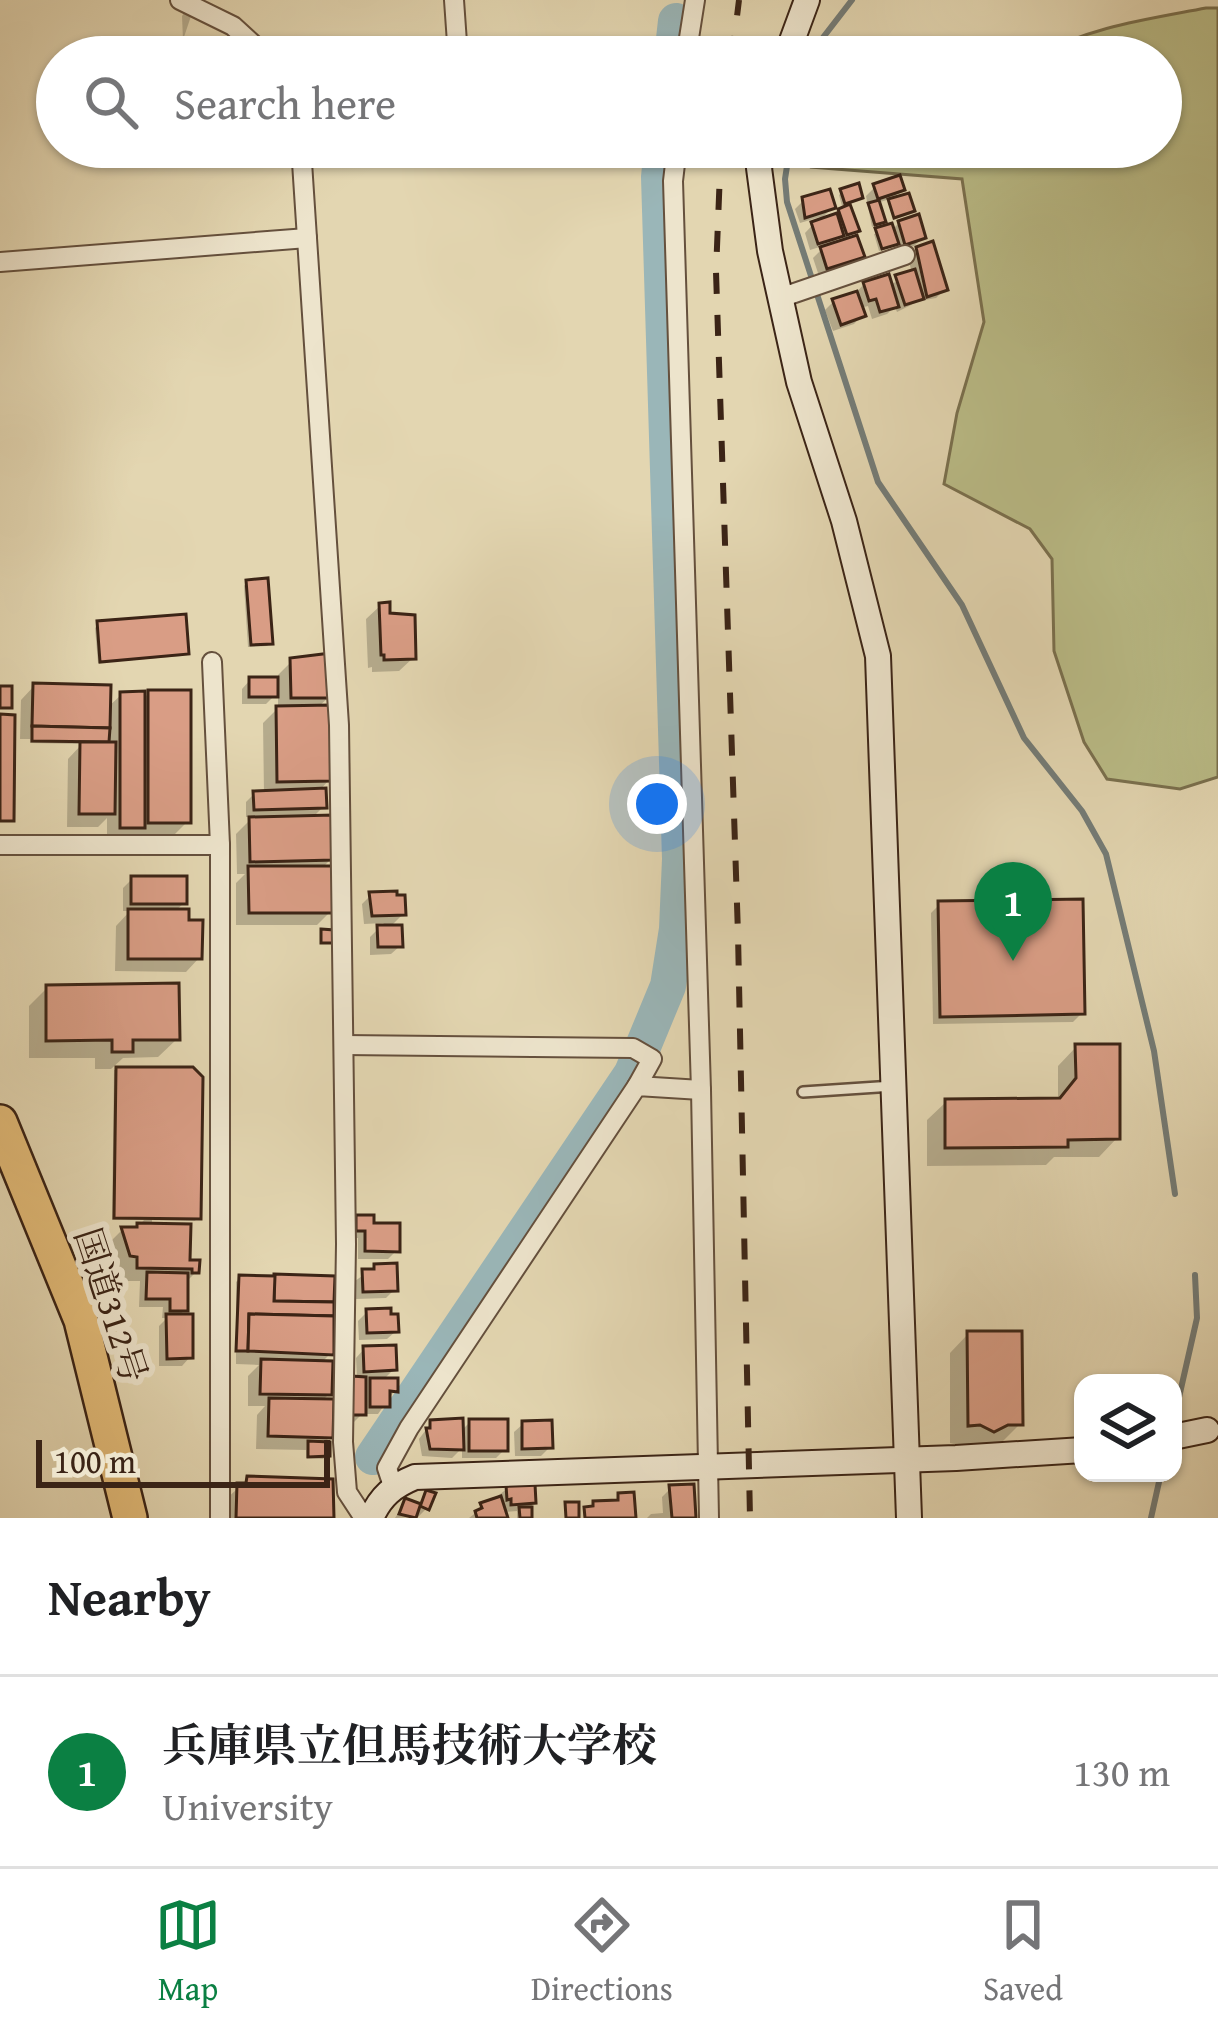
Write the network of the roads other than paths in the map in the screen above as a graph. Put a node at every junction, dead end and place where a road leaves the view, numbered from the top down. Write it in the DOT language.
graph roads {
  1 [pos="180,0"];
  2 [pos="454,0"];
  3 [pos="695,0"];
  4 [pos="807,0"];
  5 [pos="244,36"];
  6 [pos="457,36"];
  7 [pos="689,36"];
  8 [pos="793,36"];
  9 [pos="302,168"];
  10 [pos="674,168"];
  11 [pos="760,168"];
  12 [pos="307,238"];
  13 [pos="904,255"];
  14 [pos="0,262"];
  15 [pos="780,298"];
  16 [pos="212,662"];
  17 [pos="0,845"];
  18 [pos="220,845"];
  19 [pos="344,1046"];
  20 [pos="637,1086"];
  21 [pos="896,1086"];
  22 [pos="701,1090"];
  23 [pos="802,1092"];
  24 [pos="0,1123"];
  25 [pos="1213,1429"];
  26 [pos="1182,1435"];
  27 [pos="1074,1450"];
  28 [pos="909,1459"];
  29 [pos="711,1466"];
  30 [pos="393,1486"];
  31 [pos="130,1518"];
  32 [pos="220,1518"];
  33 [pos="368,1518"];
  34 [pos="709,1518"];
  35 [pos="909,1518"];
  1 -- 5 [label="street"];
  2 -- 6 [label="street"];
  3 -- 7 [label="street"];
  4 -- 8 [label="street"];
  9 -- 12 [label="street"];
  10 -- 22 [label="street"];
  11 -- 15 [label="street"];
  12 -- 14 [label="street"];
  12 -- 19 [label="street"];
  13 -- 15 [label="street"];
  15 -- 21 [label="street"];
  16 -- 18 [label="street"];
  17 -- 18 [label="street"];
  18 -- 32 [label="street"];
  19 -- 20 [label="street"];
  19 -- 33 [label="street"];
  20 -- 22 [label="street"];
  20 -- 30 [label="street"];
  21 -- 23 [label="lane"];
  21 -- 28 [label="street"];
  22 -- 29 [label="street"];
  24 -- 31 [label="highway, 国道312号"];
  25 -- 26 [label="street"];
  27 -- 28 [label="street"];
  28 -- 29 [label="street"];
  28 -- 35 [label="street"];
  29 -- 30 [label="street"];
  29 -- 34 [label="street"];
  30 -- 33 [label="street"];
}
